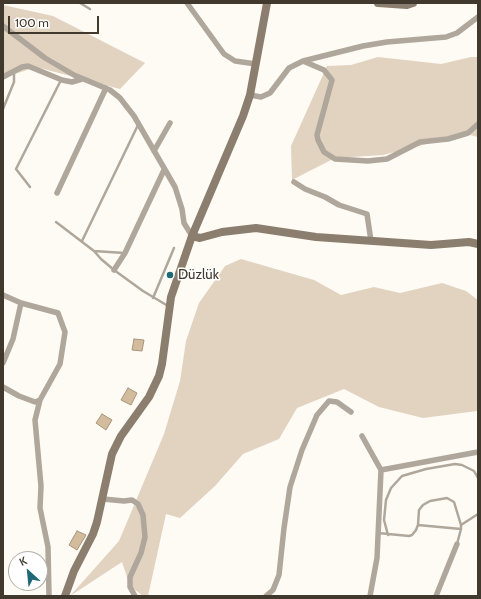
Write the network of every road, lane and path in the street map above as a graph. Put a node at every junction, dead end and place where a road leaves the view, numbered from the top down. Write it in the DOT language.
graph roads {
  1 [pos="80,3"];
  2 [pos="187,3"];
  3 [pos="267,3"];
  4 [pos="378,3"];
  5 [pos="413,3"];
  6 [pos="90,10"];
  7 [pos="478,17"];
  8 [pos="3,26"];
  9 [pos="303,60"];
  10 [pos="256,64"];
  11 [pos="14,72"];
  12 [pos="3,77"];
  13 [pos="82,79"];
  14 [pos="62,80"];
  15 [pos="106,88"];
  16 [pos="250,95"];
  17 [pos="3,109"];
  18 [pos="138,123"];
  19 [pos="170,123"];
  20 [pos="478,124"];
  21 [pos="154,152"];
  22 [pos="164,170"];
  23 [pos="294,182"];
  24 [pos="30,187"];
  25 [pos="57,194"];
  26 [pos="56,222"];
  27 [pos="192,236"];
  28 [pos="371,241"];
  29 [pos="82,242"];
  30 [pos="478,244"];
  31 [pos="174,248"];
  32 [pos="94,251"];
  33 [pos="125,254"];
  34 [pos="114,270"];
  35 [pos="3,294"];
  36 [pos="154,298"];
  37 [pos="21,303"];
  38 [pos="169,306"];
  39 [pos="3,363"];
  40 [pos="3,387"];
  41 [pos="40,400"];
  42 [pos="351,412"];
  43 [pos="362,436"];
  44 [pos="478,452"];
  45 [pos="381,470"];
  46 [pos="478,478"];
  47 [pos="103,499"];
  48 [pos="478,514"];
  49 [pos="418,526"];
  50 [pos="461,527"];
  51 [pos="378,533"];
  52 [pos="388,535"];
  53 [pos="457,544"];
  54 [pos="49,596"];
  55 [pos="65,596"];
  56 [pos="135,596"];
  57 [pos="266,596"];
  58 [pos="370,596"];
  59 [pos="436,596"];
  1 -- 6 [label="lane"];
  2 -- 10 [label="street"];
  3 -- 10 [label="street"];
  4 -- 5 [label="street"];
  7 -- 9 [label="street"];
  8 -- 13 [label="street"];
  9 -- 16 [label="street"];
  9 -- 20 [label="street"];
  10 -- 16 [label="street"];
  11 -- 12 [label="street"];
  11 -- 14 [label="street"];
  11 -- 17 [label="lane"];
  13 -- 14 [label="street"];
  13 -- 15 [label="street"];
  14 -- 24 [label="lane"];
  15 -- 18 [label="street"];
  15 -- 25 [label="street"];
  16 -- 27 [label="street"];
  18 -- 21 [label="street"];
  18 -- 29 [label="lane"];
  19 -- 21 [label="street"];
  21 -- 22 [label="street"];
  22 -- 27 [label="street"];
  22 -- 33 [label="street"];
  23 -- 28 [label="street"];
  26 -- 29 [label="lane"];
  27 -- 28 [label="street"];
  27 -- 38 [label="street"];
  28 -- 30 [label="street"];
  29 -- 32 [label="lane"];
  31 -- 36 [label="lane"];
  32 -- 33 [label="lane"];
  32 -- 34 [label="lane"];
  33 -- 34 [label="street"];
  34 -- 36 [label="lane"];
  35 -- 37 [label="street"];
  36 -- 38 [label="lane"];
  37 -- 39 [label="street"];
  37 -- 41 [label="street"];
  38 -- 47 [label="street"];
  40 -- 41 [label="street"];
  41 -- 54 [label="street"];
  42 -- 57 [label="street"];
  43 -- 45 [label="street"];
  44 -- 45 [label="street"];
  45 -- 51 [label="street"];
  46 -- 52 [label="lane"];
  47 -- 55 [label="street"];
  47 -- 56 [label="street"];
  48 -- 50 [label="lane"];
  49 -- 50 [label="lane"];
  49 -- 50 [label="lane"];
  49 -- 52 [label="lane"];
  50 -- 53 [label="lane"];
  51 -- 52 [label="lane"];
  51 -- 58 [label="street"];
  53 -- 59 [label="street"];
}
